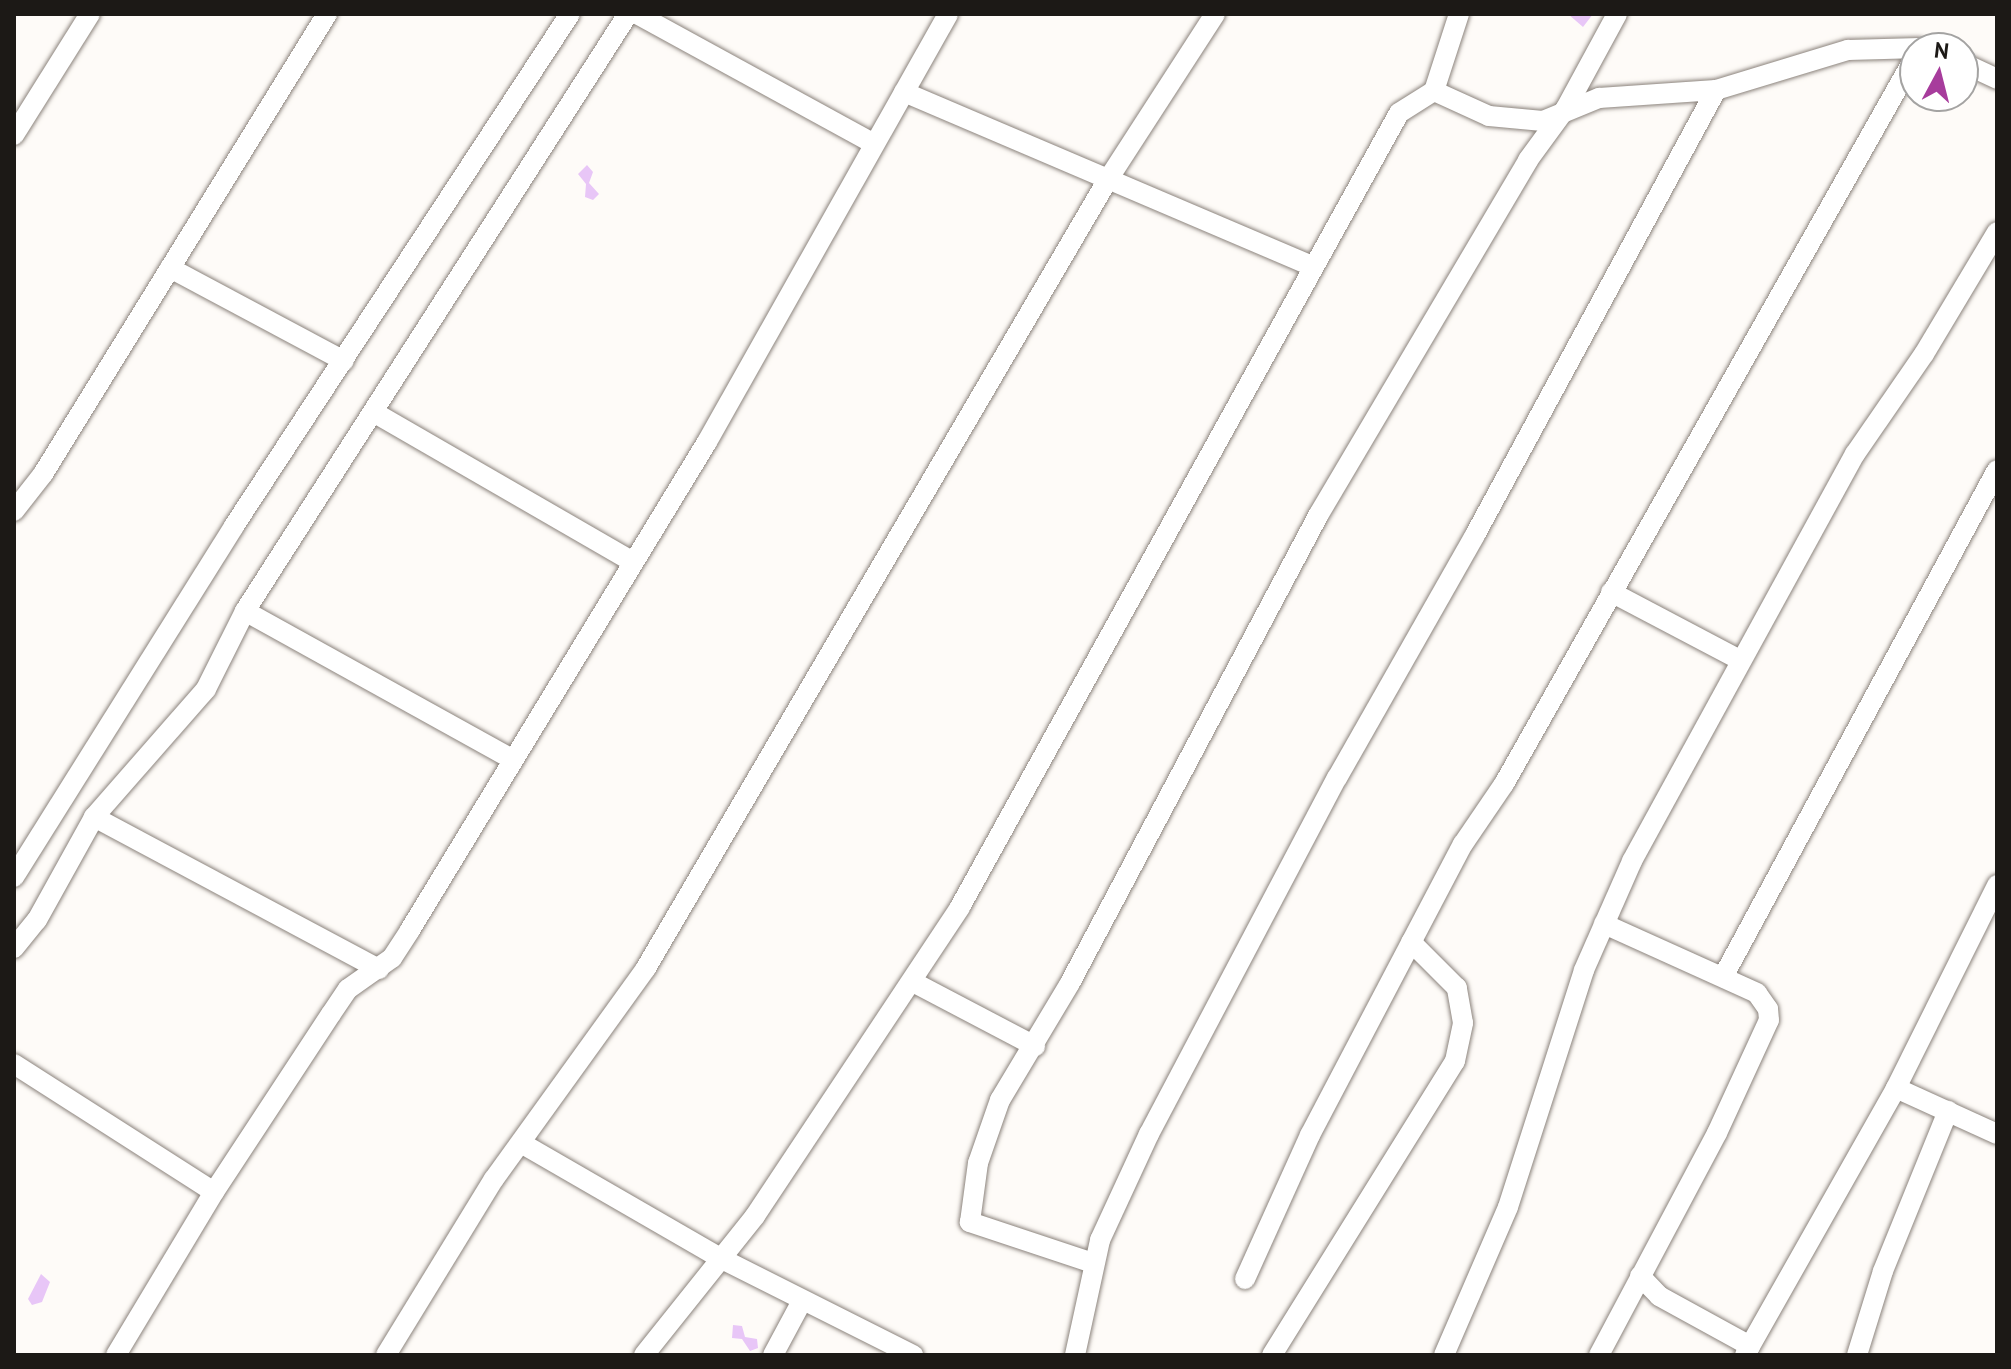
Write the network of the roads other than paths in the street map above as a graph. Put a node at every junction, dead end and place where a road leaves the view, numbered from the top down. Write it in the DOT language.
graph roads {
  1 [pos="90,14"];
  2 [pos="327,14"];
  3 [pos="570,14"];
  4 [pos="628,14"];
  5 [pos="637,14"];
  6 [pos="948,14"];
  7 [pos="1215,14"];
  8 [pos="1459,14"];
  9 [pos="1617,14"];
  10 [pos="1899,49"];
  11 [pos="1899,85"];
  12 [pos="1716,90"];
  13 [pos="1434,91"];
  14 [pos="904,92"];
  15 [pos="1566,108"];
  16 [pos="14,135"];
  17 [pos="874,144"];
  18 [pos="1107,181"];
  19 [pos="1997,232"];
  20 [pos="1311,266"];
  21 [pos="170,268"];
  22 [pos="344,361"];
  23 [pos="375,413"];
  24 [pos="1997,470"];
  25 [pos="14,511"];
  26 [pos="633,562"];
  27 [pos="1611,592"];
  28 [pos="245,611"];
  29 [pos="1740,660"];
  30 [pos="512,759"];
  31 [pos="94,817"];
  32 [pos="14,877"];
  33 [pos="1997,885"];
  34 [pos="1604,924"];
  35 [pos="1411,942"];
  36 [pos="14,948"];
  37 [pos="379,969"];
  38 [pos="1723,977"];
  39 [pos="913,982"];
  40 [pos="1035,1046"];
  41 [pos="14,1064"];
  42 [pos="1896,1088"];
  43 [pos="1948,1111"];
  44 [pos="1997,1134"];
  45 [pos="521,1143"];
  46 [pos="214,1192"];
  47 [pos="722,1259"];
  48 [pos="1093,1263"];
  49 [pos="1640,1276"];
  50 [pos="1245,1279"];
  51 [pos="802,1301"];
  52 [pos="1748,1350"];
  53 [pos="116,1355"];
  54 [pos="386,1355"];
  55 [pos="644,1355"];
  56 [pos="773,1355"];
  57 [pos="913,1355"];
  58 [pos="1075,1355"];
  59 [pos="1272,1355"];
  60 [pos="1444,1355"];
  61 [pos="1599,1355"];
  62 [pos="1857,1355"];
  1 -- 16 [label="street"];
  2 -- 21 [label="street"];
  3 -- 22 [label="street"];
  4 -- 23 [label="street"];
  5 -- 17 [label="street"];
  6 -- 14 [label="street"];
  7 -- 18 [label="street"];
  8 -- 13 [label="street"];
  9 -- 15 [label="street"];
  10 -- 12 [label="street"];
  11 -- 27 [label="street"];
  12 -- 15 [label="street"];
  12 -- 48 [label="street"];
  13 -- 15 [label="street"];
  13 -- 20 [label="street"];
  14 -- 17 [label="street"];
  14 -- 18 [label="street"];
  15 -- 40 [label="street"];
  17 -- 26 [label="street"];
  18 -- 20 [label="street"];
  18 -- 45 [label="street"];
  19 -- 29 [label="street"];
  20 -- 39 [label="street"];
  21 -- 22 [label="street"];
  21 -- 25 [label="street"];
  22 -- 32 [label="street"];
  23 -- 26 [label="street"];
  23 -- 28 [label="street"];
  24 -- 38 [label="street"];
  26 -- 30 [label="street"];
  27 -- 29 [label="street"];
  27 -- 35 [label="street"];
  28 -- 30 [label="street"];
  28 -- 31 [label="street"];
  29 -- 34 [label="street"];
  30 -- 37 [label="street"];
  31 -- 36 [label="street"];
  31 -- 37 [label="street"];
  33 -- 42 [label="street"];
  34 -- 38 [label="street"];
  34 -- 60 [label="street"];
  35 -- 50 [label="street"];
  35 -- 59 [label="street"];
  37 -- 46 [label="street"];
  38 -- 49 [label="street"];
  39 -- 40 [label="street"];
  39 -- 47 [label="street"];
  40 -- 48 [label="street"];
  41 -- 46 [label="street"];
  42 -- 43 [label="street"];
  42 -- 52 [label="street"];
  43 -- 44 [label="street"];
  43 -- 62 [label="street"];
  45 -- 47 [label="street"];
  45 -- 54 [label="street"];
  46 -- 53 [label="street"];
  47 -- 51 [label="street"];
  47 -- 55 [label="street"];
  48 -- 58 [label="street"];
  49 -- 52 [label="street"];
  49 -- 61 [label="street"];
  51 -- 56 [label="street"];
  51 -- 57 [label="street"];
}
